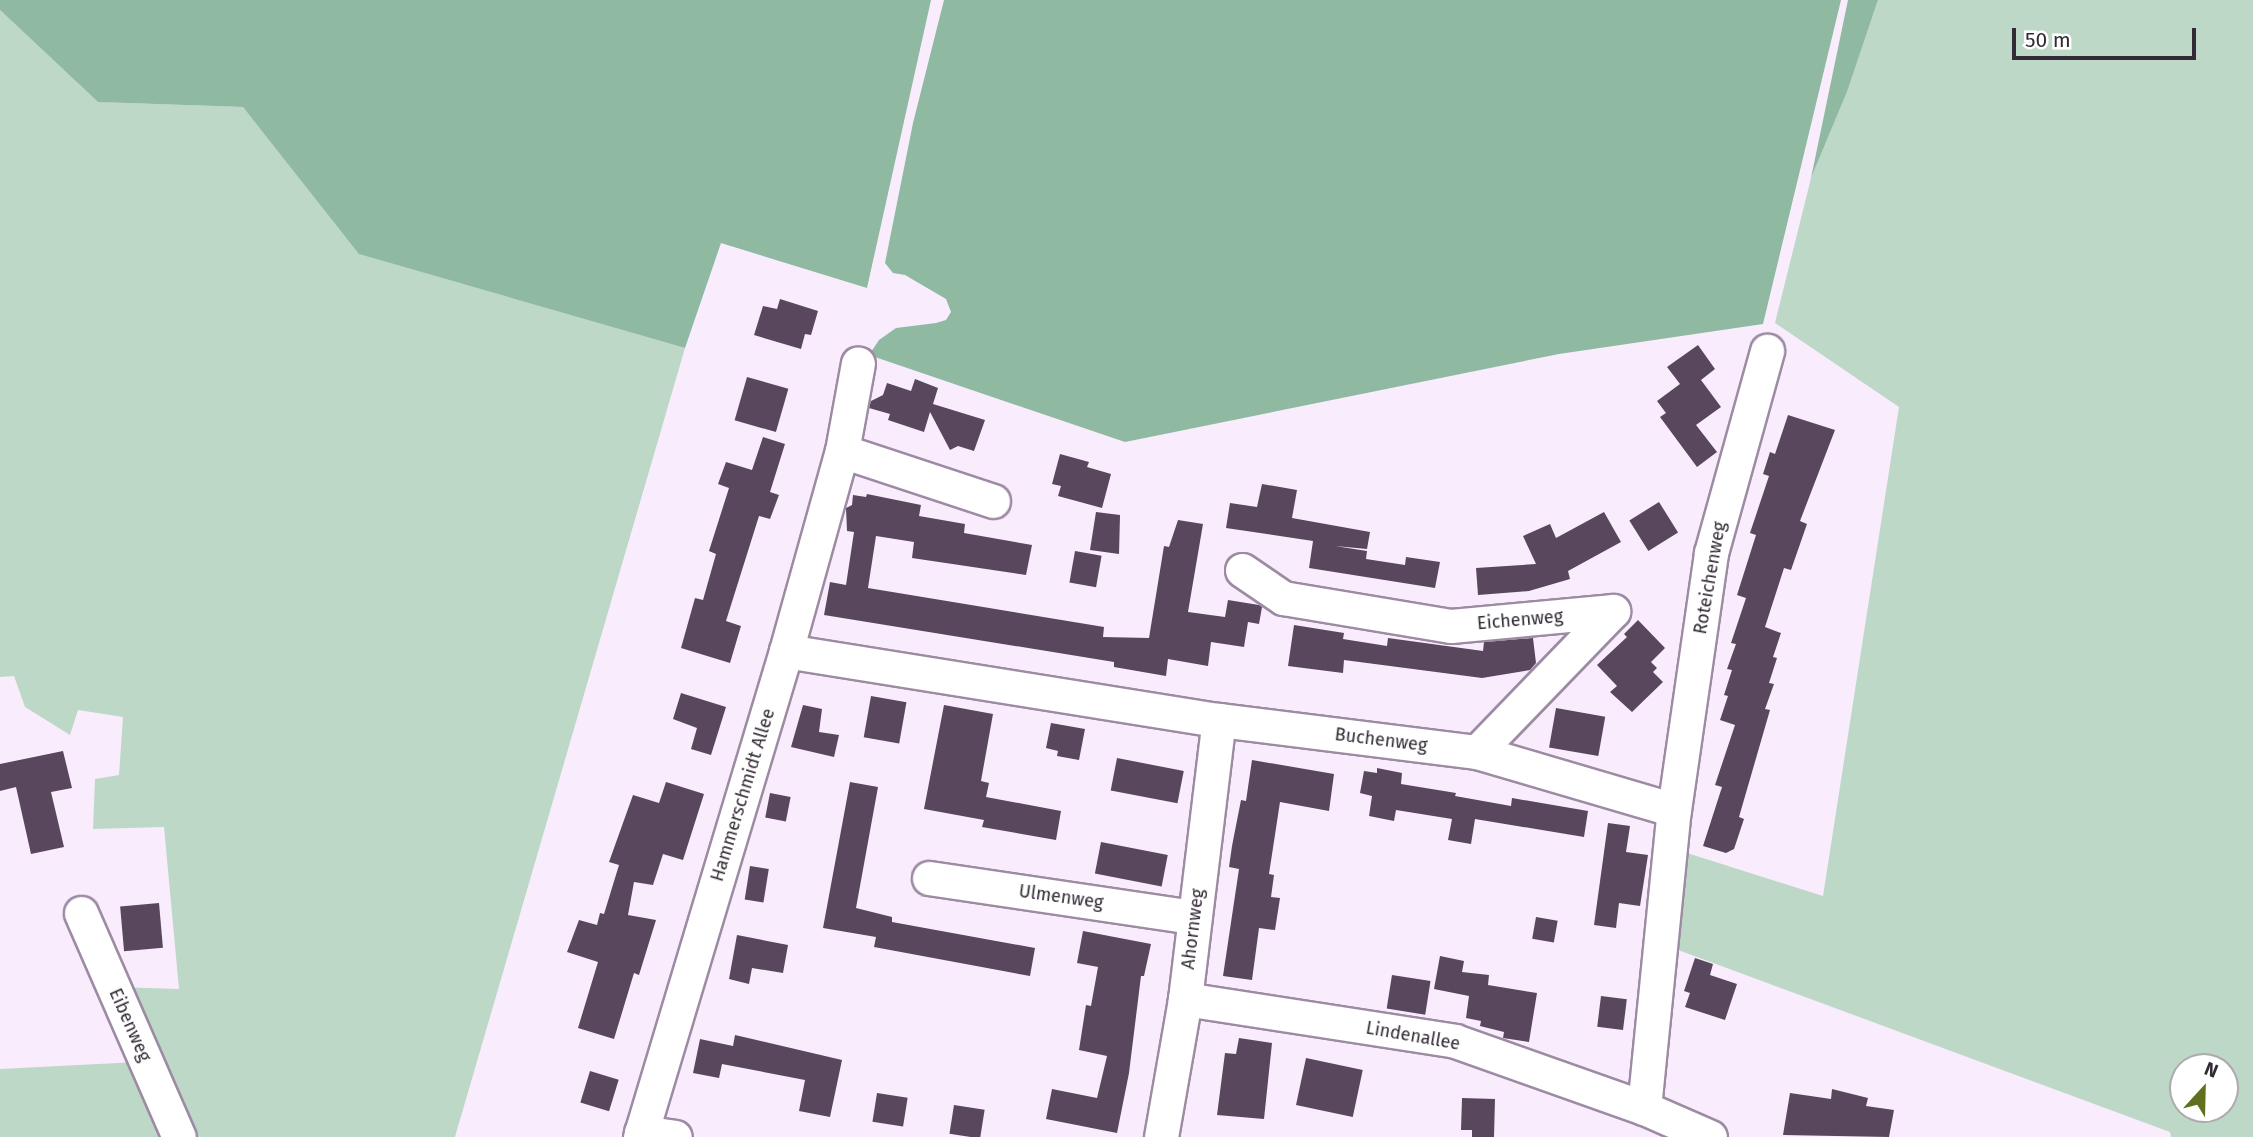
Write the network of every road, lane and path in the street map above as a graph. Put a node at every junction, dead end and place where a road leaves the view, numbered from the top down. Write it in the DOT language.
graph roads {
  1 [pos="1767,351"];
  2 [pos="858,363"];
  3 [pos="842,451"];
  4 [pos="993,501"];
  5 [pos="1242,569"];
  6 [pos="786,651"];
  7 [pos="1219,720"];
  8 [pos="1477,752"];
  9 [pos="1674,810"];
  10 [pos="929,878"];
  11 [pos="81,913"];
  12 [pos="1194,916"];
  13 [pos="1185,999"];
  14 [pos="1644,1108"];
  15 [pos="641,1135"];
  16 [pos="179,1137"];
  17 [pos="675,1137"];
  18 [pos="1161,1137"];
  19 [pos="1710,1137"];
  1 -- 9 [label="street, Roteichenweg"];
  2 -- 3 [label="street, Hammerschmidt Allee"];
  3 -- 4 [label="street"];
  3 -- 6 [label="street, Hammerschmidt Allee"];
  5 -- 8 [label="street, Eichenweg"];
  6 -- 7 [label="street, Buchenweg"];
  6 -- 15 [label="street, Hammerschmidt Allee"];
  7 -- 8 [label="street, Buchenweg"];
  7 -- 12 [label="street, Ahornweg"];
  8 -- 9 [label="street, Buchenweg"];
  9 -- 14 [label="street"];
  10 -- 12 [label="street, Ulmenweg"];
  11 -- 16 [label="street, Eibenweg"];
  12 -- 13 [label="street, Ahornweg"];
  13 -- 14 [label="street, Lindenallee"];
  13 -- 18 [label="street, Ahornweg"];
  14 -- 19 [label="street, Lindenallee"];
  15 -- 17 [label="street"];
}
